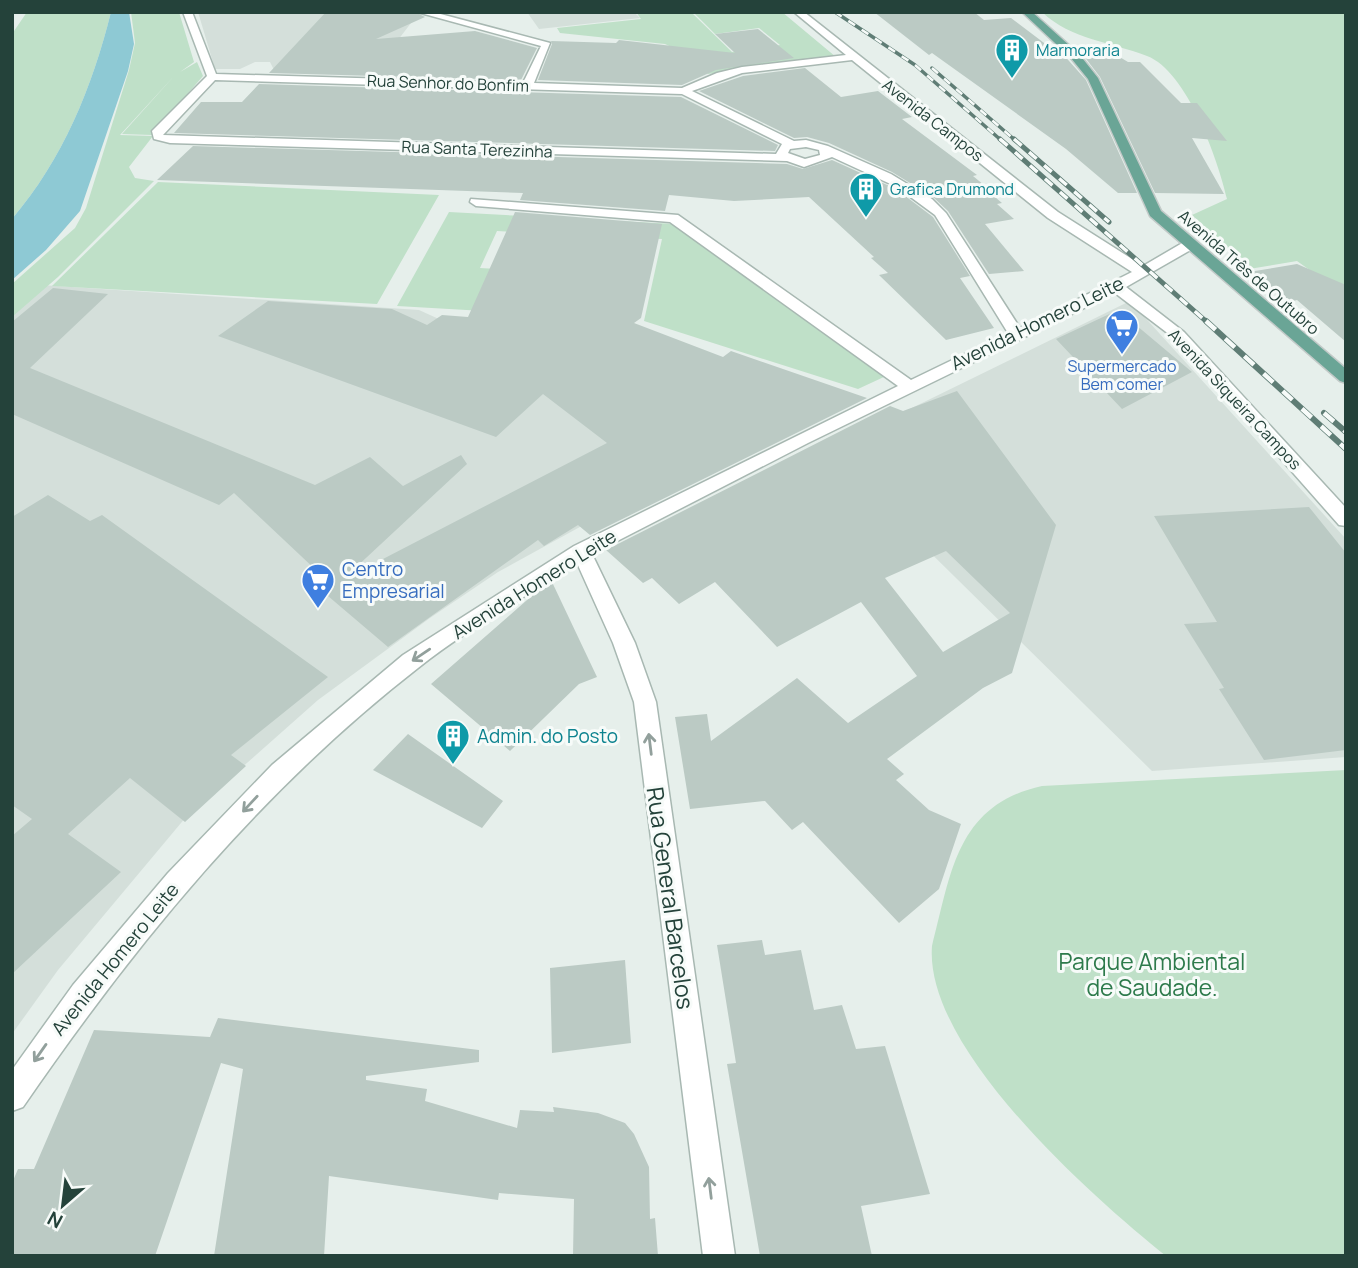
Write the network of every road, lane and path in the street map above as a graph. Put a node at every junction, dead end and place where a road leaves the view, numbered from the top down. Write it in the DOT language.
graph roads {
  1 [pos="187,12"];
  2 [pos="421,12"];
  3 [pos="798,12"];
  4 [pos="1026,12"];
  5 [pos="855,57"];
  6 [pos="212,77"];
  7 [pos="527,86"];
  8 [pos="684,91"];
  9 [pos="791,144"];
  10 [pos="825,156"];
  11 [pos="785,158"];
  12 [pos="475,202"];
  13 [pos="1189,245"];
  14 [pos="1141,271"];
  15 [pos="1116,287"];
  16 [pos="1016,333"];
  17 [pos="1346,378"];
  18 [pos="909,386"];
  19 [pos="1346,520"];
  20 [pos="581,551"];
  21 [pos="12,1096"];
  22 [pos="719,1256"];
  1 -- 6 [label="street"];
  2 -- 7 [label="street"];
  3 -- 5 [label="street, Avenida Campos"];
  4 -- 13 [label="main road, Avenida Três de Outubro"];
  5 -- 8 [label="street"];
  5 -- 14 [label="street, Avenida Campos"];
  6 -- 7 [label="street, Rua Senhor do Bonfim"];
  6 -- 11 [label="street, Rua Santa Terezinha"];
  7 -- 8 [label="street, Rua Senhor do Bonfim"];
  8 -- 9 [label="street"];
  9 -- 10 [label="street"];
  9 -- 11 [label="street"];
  10 -- 11 [label="street, Rua Santa Terezinha"];
  10 -- 16 [label="street"];
  12 -- 18 [label="street"];
  13 -- 14 [label="street, Avenida Homero Leite"];
  13 -- 17 [label="main road, Avenida Três de Outubro"];
  14 -- 15 [label="street, Avenida Homero Leite"];
  15 -- 16 [label="street, Avenida Homero Leite"];
  15 -- 19 [label="street, Avenida Siqueira Campos"];
  16 -- 18 [label="street, Avenida Homero Leite"];
  18 -- 20 [label="street, Avenida Homero Leite"];
  20 -- 21 [label="street, Avenida Homero Leite, one-way"];
  22 -- 20 [label="street, Rua General Barcelos, one-way"];
}
